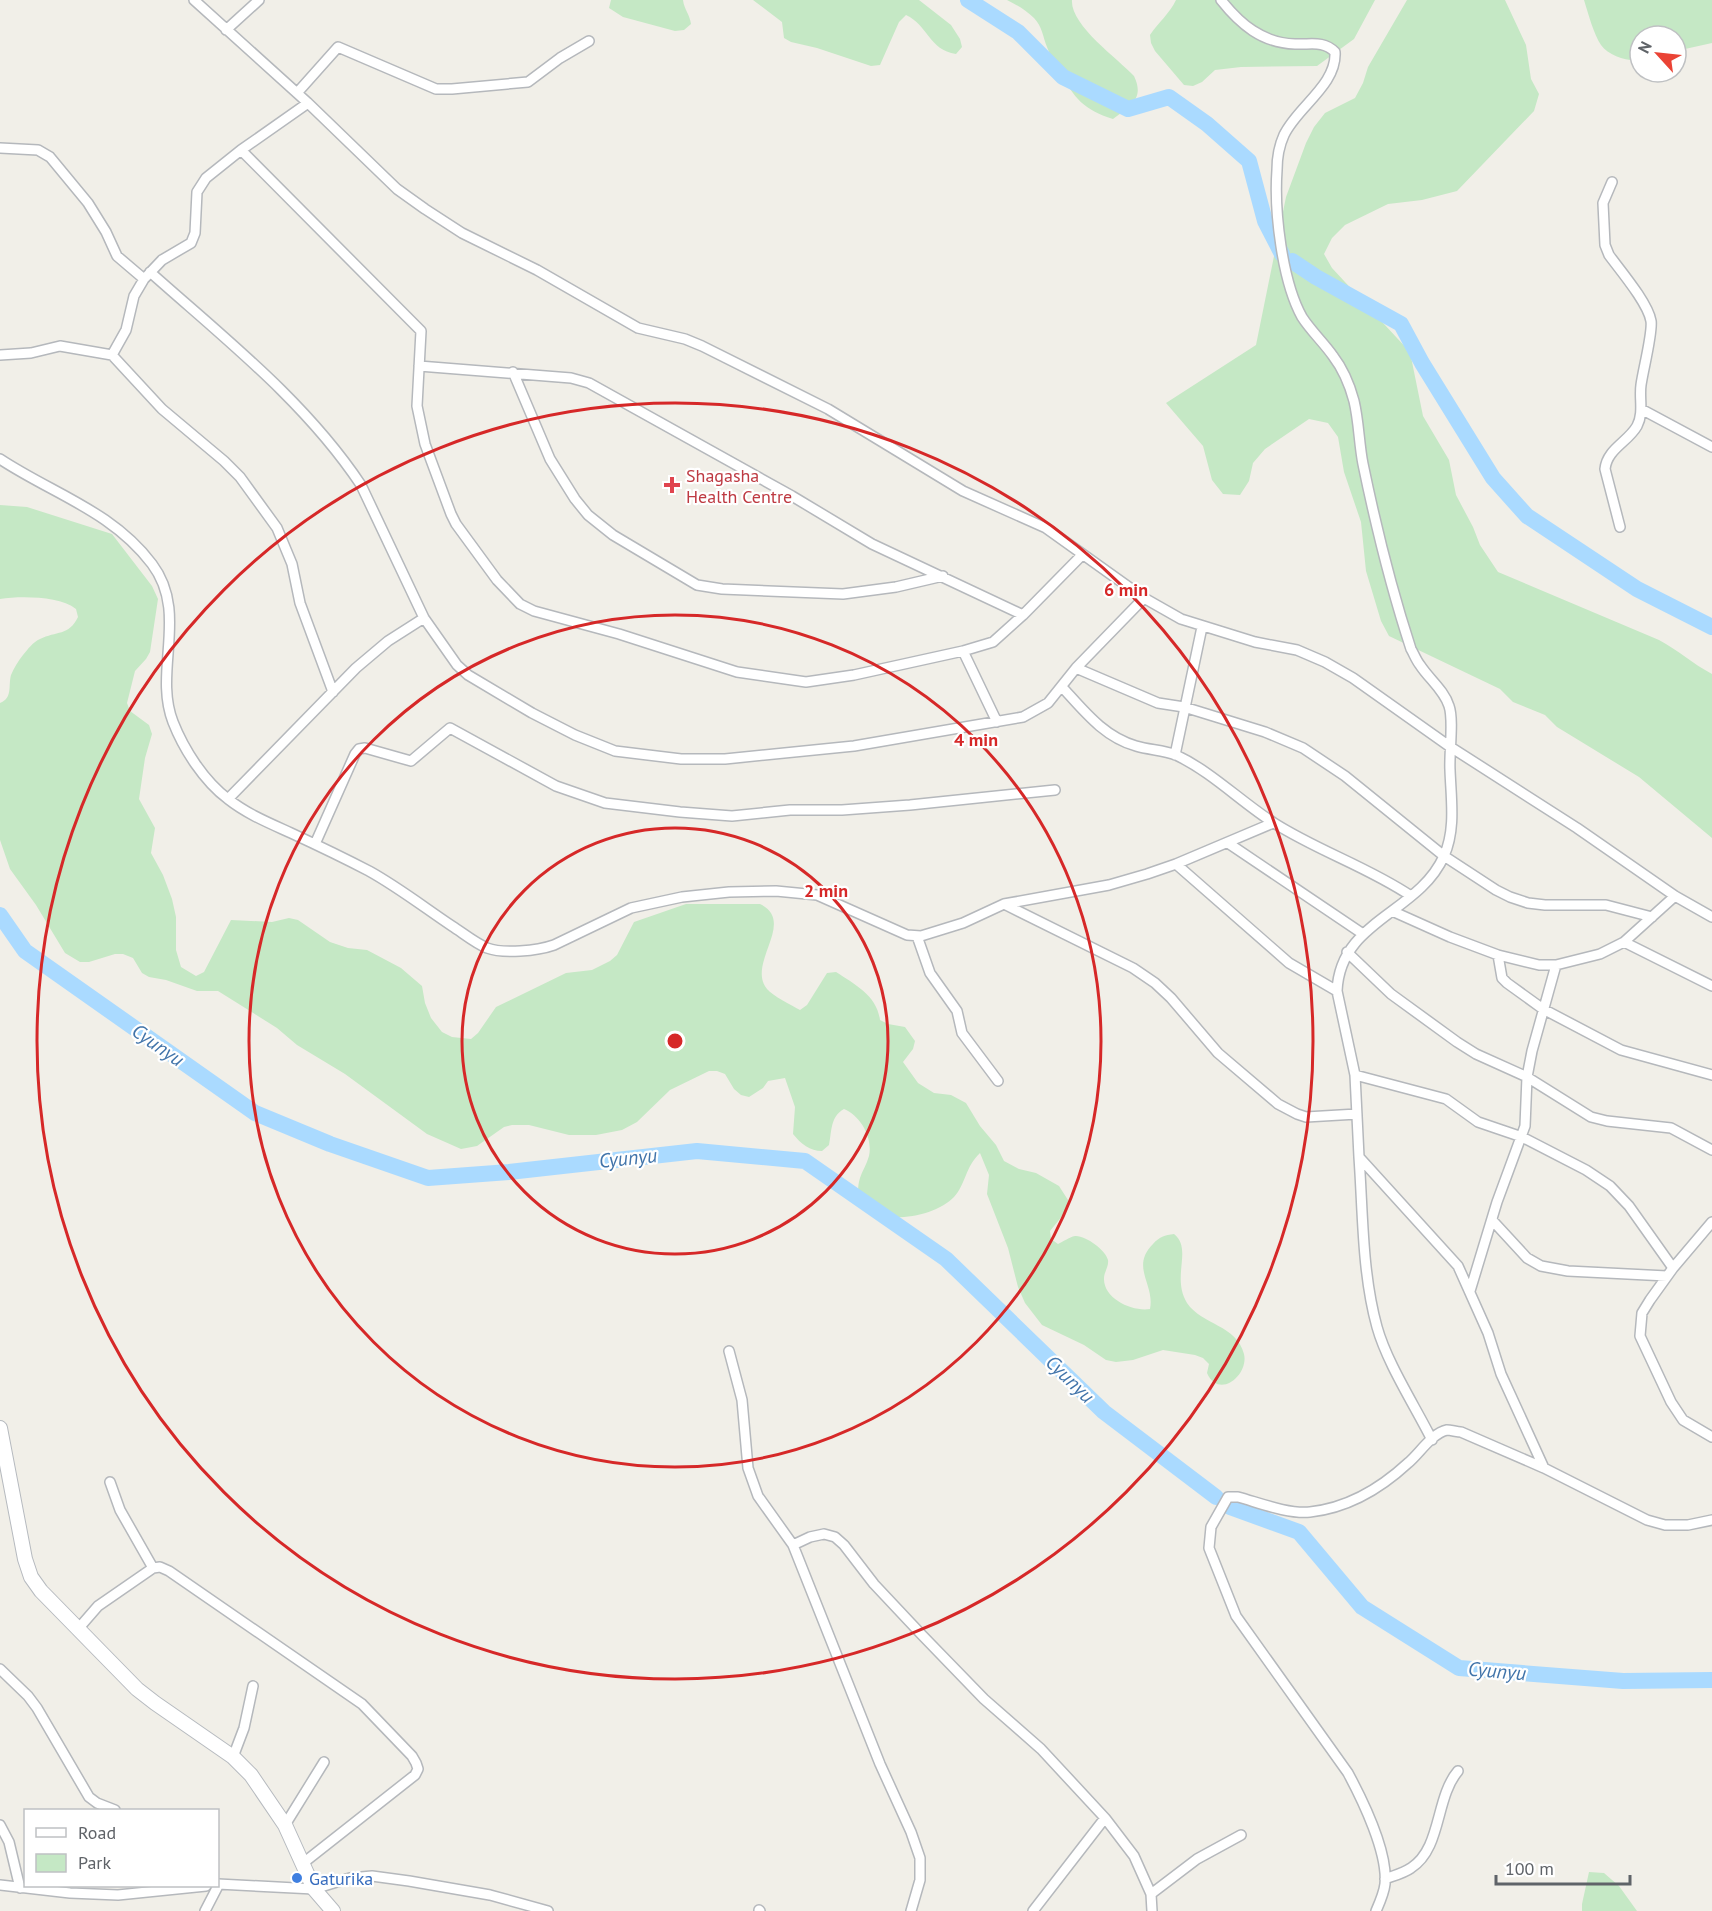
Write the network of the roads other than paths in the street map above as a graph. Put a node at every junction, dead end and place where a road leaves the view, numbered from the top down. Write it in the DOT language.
graph roads {
  1 [pos="194,0"];
  2 [pos="259,0"];
  3 [pos="1221,0"];
  4 [pos="226,30"];
  5 [pos="589,41"];
  6 [pos="297,93"];
  7 [pos="308,103"];
  8 [pos="0,148"];
  9 [pos="241,150"];
  10 [pos="1612,182"];
  11 [pos="147,275"];
  12 [pos="112,355"];
  13 [pos="0,356"];
  14 [pos="419,366"];
  15 [pos="513,372"];
  16 [pos="1641,409"];
  17 [pos="1712,447"];
  18 [pos="0,459"];
  19 [pos="1620,528"];
  20 [pos="1082,555"];
  21 [pos="944,576"];
  22 [pos="1144,598"];
  23 [pos="1023,615"];
  24 [pos="424,618"];
  25 [pos="1202,627"];
  26 [pos="963,651"];
  27 [pos="1076,668"];
  28 [pos="1062,687"];
  29 [pos="333,692"];
  30 [pos="1184,707"];
  31 [pos="997,722"];
  32 [pos="1449,746"];
  33 [pos="1175,755"];
  34 [pos="1055,790"];
  35 [pos="228,799"];
  36 [pos="1273,823"];
  37 [pos="1228,843"];
  38 [pos="315,844"];
  39 [pos="1444,855"];
  40 [pos="1176,864"];
  41 [pos="1675,896"];
  42 [pos="1411,897"];
  43 [pos="1004,904"];
  44 [pos="1392,911"];
  45 [pos="1652,917"];
  46 [pos="1712,917"];
  47 [pos="1364,934"];
  48 [pos="917,936"];
  49 [pos="1624,942"];
  50 [pos="1347,952"];
  51 [pos="1498,956"];
  52 [pos="1556,965"];
  53 [pos="1712,986"];
  54 [pos="1337,991"];
  55 [pos="1543,1009"];
  56 [pos="1711,1073"];
  57 [pos="1355,1075"];
  58 [pos="1527,1077"];
  59 [pos="998,1081"];
  60 [pos="1357,1114"];
  61 [pos="1522,1137"];
  62 [pos="1712,1150"];
  63 [pos="1359,1157"];
  64 [pos="1492,1220"];
  65 [pos="1712,1222"];
  66 [pos="1670,1272"];
  67 [pos="1470,1291"];
  68 [pos="729,1351"];
  69 [pos="0,1428"];
  70 [pos="1712,1437"];
  71 [pos="1432,1440"];
  72 [pos="2,1456"];
  73 [pos="1544,1468"];
  74 [pos="110,1482"];
  75 [pos="1712,1520"];
  76 [pos="793,1545"];
  77 [pos="153,1568"];
  78 [pos="78,1629"];
  79 [pos="0,1670"];
  80 [pos="253,1686"];
  81 [pos="233,1757"];
  82 [pos="324,1762"];
  83 [pos="1458,1771"];
  84 [pos="112,1809"];
  85 [pos="1105,1818"];
  86 [pos="0,1825"];
  87 [pos="285,1825"];
  88 [pos="1241,1835"];
  89 [pos="302,1864"];
  90 [pos="1385,1879"];
  91 [pos="219,1884"];
  92 [pos="0,1885"];
  93 [pos="194,1887"];
  94 [pos="217,1887"];
  95 [pos="20,1888"];
  96 [pos="314,1889"];
  97 [pos="1151,1894"];
  98 [pos="205,1911"];
  99 [pos="333,1911"];
  100 [pos="548,1911"];
  101 [pos="911,1911"];
  102 [pos="1033,1911"];
  103 [pos="1152,1911"];
  104 [pos="1376,1911"];
  1 -- 4 [label="street"];
  2 -- 4 [label="street"];
  3 -- 32 [label="street"];
  4 -- 6 [label="street"];
  5 -- 6 [label="street"];
  6 -- 7 [label="street"];
  7 -- 9 [label="street"];
  7 -- 20 [label="street"];
  8 -- 11 [label="street"];
  9 -- 11 [label="street"];
  9 -- 14 [label="street"];
  10 -- 16 [label="street"];
  11 -- 12 [label="street"];
  11 -- 24 [label="street"];
  12 -- 13 [label="street"];
  12 -- 29 [label="street"];
  14 -- 15 [label="street"];
  14 -- 26 [label="street"];
  15 -- 21 [label="street"];
  15 -- 21 [label="street"];
  16 -- 17 [label="street"];
  16 -- 19 [label="street"];
  18 -- 35 [label="street"];
  20 -- 22 [label="street"];
  20 -- 23 [label="street"];
  21 -- 23 [label="street"];
  22 -- 25 [label="street"];
  22 -- 27 [label="street"];
  23 -- 26 [label="street"];
  24 -- 29 [label="street"];
  24 -- 31 [label="street"];
  25 -- 30 [label="street"];
  25 -- 32 [label="street"];
  26 -- 31 [label="street"];
  27 -- 28 [label="street"];
  27 -- 30 [label="street"];
  28 -- 31 [label="street"];
  28 -- 33 [label="street"];
  29 -- 35 [label="street"];
  30 -- 33 [label="street"];
  30 -- 39 [label="street"];
  32 -- 39 [label="street"];
  32 -- 41 [label="street"];
  33 -- 36 [label="street"];
  34 -- 38 [label="street"];
  35 -- 38 [label="street"];
  36 -- 37 [label="street"];
  36 -- 42 [label="street"];
  37 -- 40 [label="street"];
  37 -- 47 [label="street"];
  38 -- 48 [label="street"];
  39 -- 42 [label="street"];
  39 -- 45 [label="street"];
  40 -- 43 [label="street"];
  40 -- 54 [label="street"];
  41 -- 45 [label="street"];
  41 -- 46 [label="street"];
  42 -- 44 [label="street"];
  43 -- 48 [label="street"];
  43 -- 60 [label="street"];
  44 -- 47 [label="street"];
  44 -- 51 [label="street"];
  45 -- 49 [label="street"];
  47 -- 50 [label="street"];
  48 -- 59 [label="street"];
  49 -- 52 [label="street"];
  49 -- 53 [label="street"];
  50 -- 54 [label="street"];
  50 -- 58 [label="street"];
  51 -- 52 [label="street"];
  51 -- 55 [label="street"];
  52 -- 55 [label="street"];
  54 -- 57 [label="street"];
  55 -- 56 [label="street"];
  55 -- 58 [label="street"];
  57 -- 60 [label="street"];
  57 -- 61 [label="street"];
  58 -- 61 [label="street"];
  58 -- 62 [label="street"];
  60 -- 63 [label="street"];
  61 -- 64 [label="street"];
  61 -- 66 [label="street"];
  63 -- 67 [label="street"];
  63 -- 71 [label="street"];
  64 -- 66 [label="street"];
  64 -- 67 [label="street"];
  65 -- 66 [label="street"];
  66 -- 70 [label="street"];
  67 -- 73 [label="street"];
  68 -- 76 [label="street"];
  69 -- 72 [label="main road"];
  71 -- 73 [label="street"];
  71 -- 90 [label="street"];
  72 -- 78 [label="main road"];
  73 -- 75 [label="street"];
  74 -- 77 [label="street"];
  76 -- 85 [label="street"];
  76 -- 101 [label="street"];
  77 -- 78 [label="street"];
  77 -- 89 [label="street"];
  78 -- 81 [label="main road"];
  79 -- 84 [label="street"];
  80 -- 81 [label="street"];
  81 -- 87 [label="main road"];
  82 -- 87 [label="street"];
  83 -- 90 [label="street"];
  85 -- 97 [label="street"];
  85 -- 102 [label="street"];
  86 -- 95 [label="street"];
  87 -- 89 [label="main road"];
  88 -- 97 [label="street"];
  89 -- 96 [label="main road"];
  90 -- 104 [label="street"];
  91 -- 96 [label="street"];
  92 -- 95 [label="street"];
  93 -- 95 [label="street"];
  94 -- 98 [label="street"];
  96 -- 99 [label="main road"];
  96 -- 100 [label="street"];
  97 -- 103 [label="street"];
}
